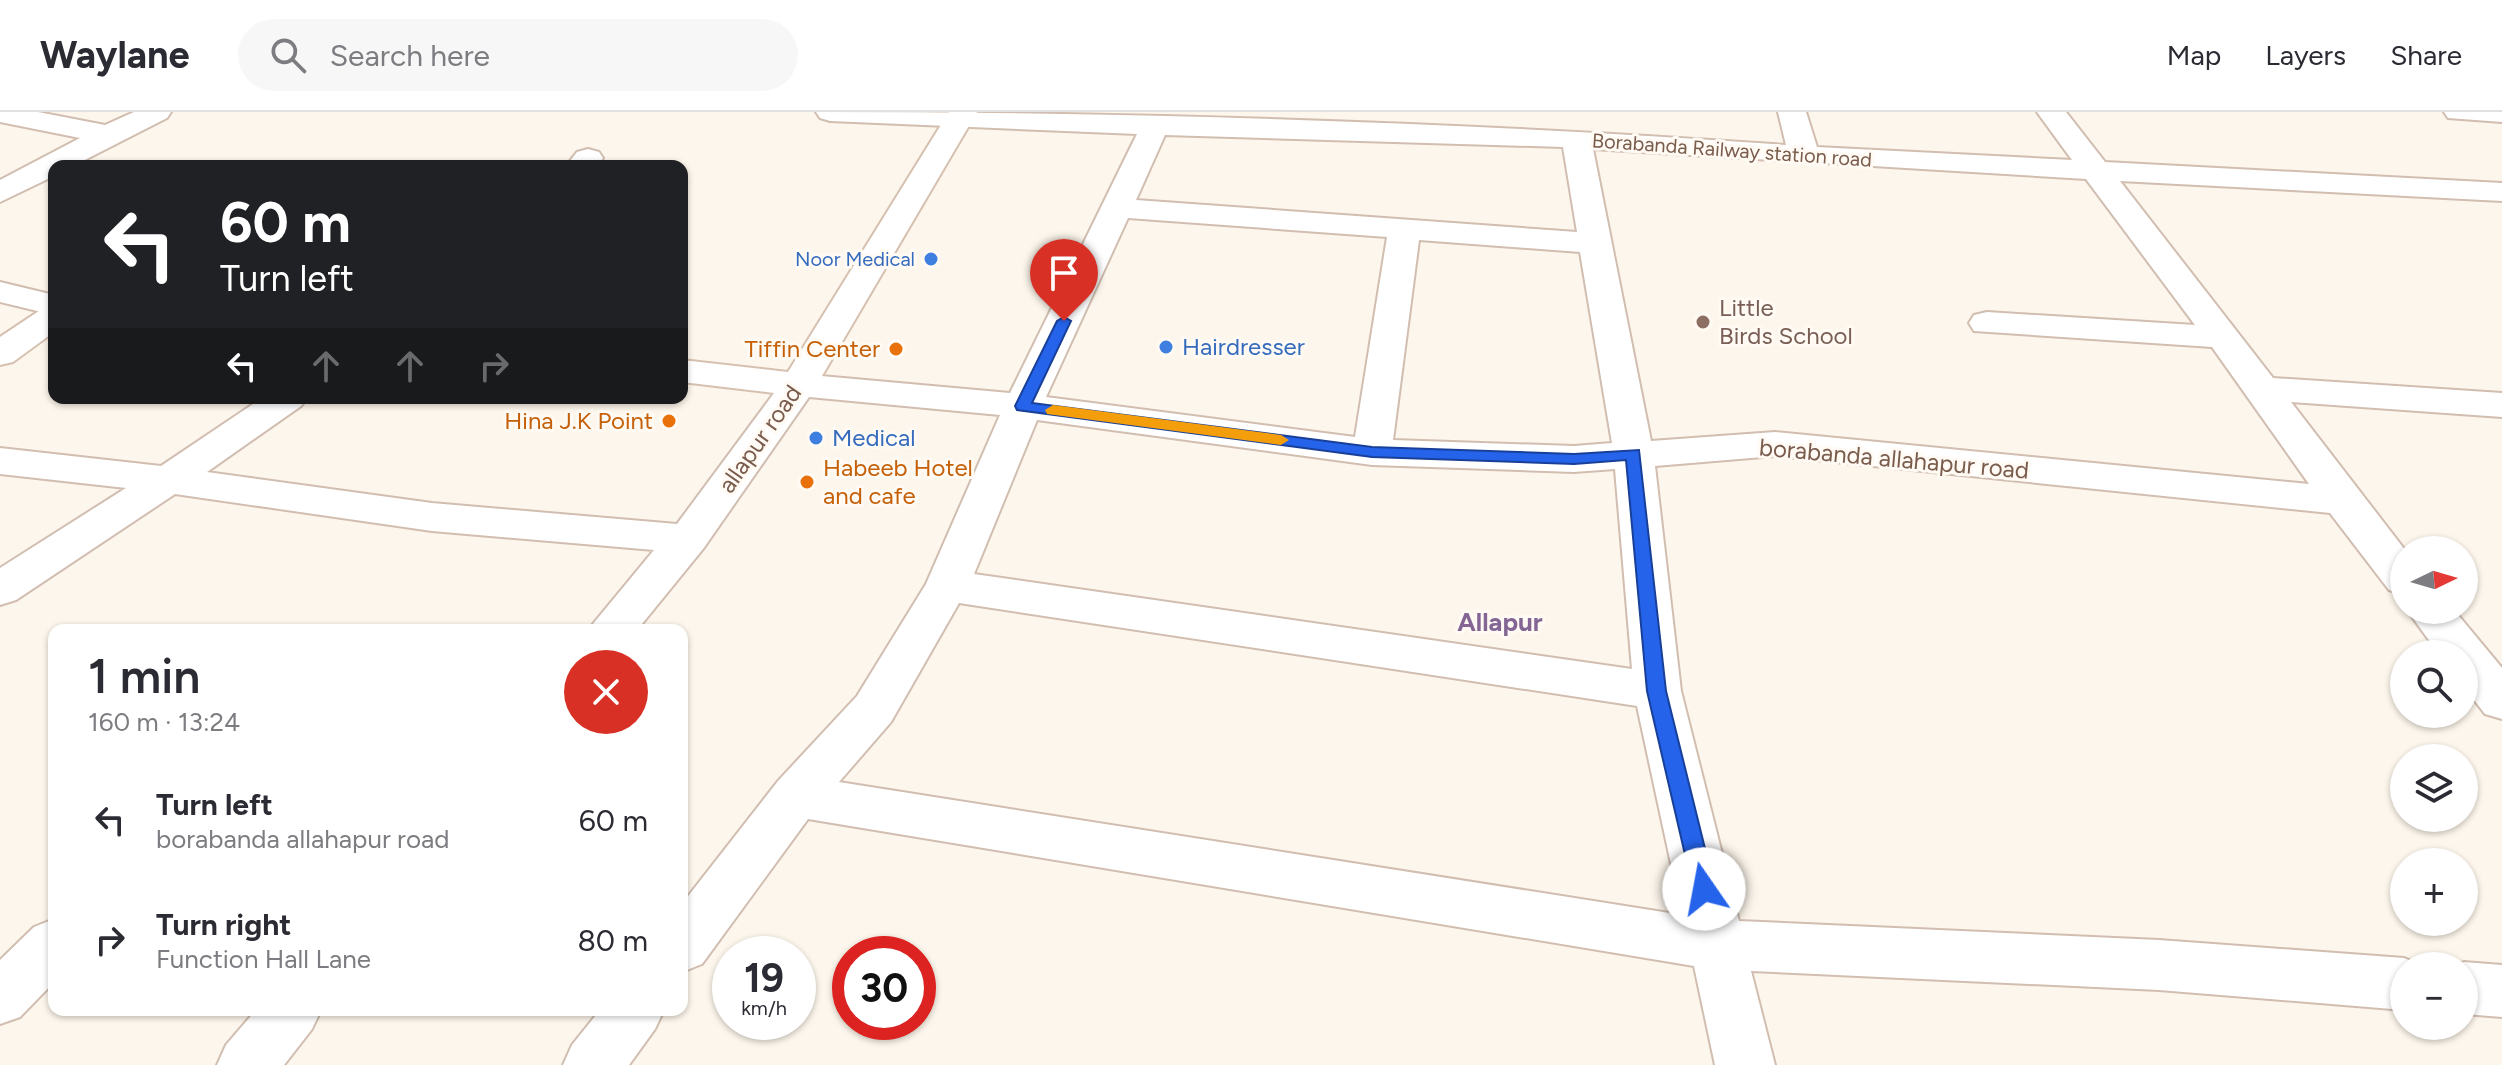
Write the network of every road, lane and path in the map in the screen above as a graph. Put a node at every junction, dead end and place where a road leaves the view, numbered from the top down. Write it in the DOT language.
graph roads {
  1 [pos="157,112"];
  2 [pos="830,112"];
  3 [pos="1792,112"];
  4 [pos="2051,112"];
  5 [pos="2458,112"];
  6 [pos="0,113"];
  7 [pos="2502,113"];
  8 [pos="962,114"];
  9 [pos="1255,120"];
  10 [pos="1155,126"];
  11 [pos="1555,129"];
  12 [pos="108,135"];
  13 [pos="1804,155"];
  14 [pos="61,160"];
  15 [pos="48,167"];
  16 [pos="2095,171"];
  17 [pos="2502,192"];
  18 [pos="0,193"];
  19 [pos="1119,208"];
  20 [pos="1404,230"];
  21 [pos="1596,243"];
  22 [pos="0,292"];
  23 [pos="48,304"];
  24 [pos="48,320"];
  25 [pos="1987,323"];
  26 [pos="2221,337"];
  27 [pos="0,354"];
  28 [pos="688,372"];
  29 [pos="799,385"];
  30 [pos="2262,389"];
  31 [pos="279,404"];
  32 [pos="2502,405"];
  33 [pos="1023,406"];
  34 [pos="1372,452"];
  35 [pos="1634,454"];
  36 [pos="0,461"];
  37 [pos="168,480"];
  38 [pos="2342,501"];
  39 [pos="688,539"];
  40 [pos="2390,561"];
  41 [pos="947,586"];
  42 [pos="0,589"];
  43 [pos="616,624"];
  44 [pos="2440,624"];
  45 [pos="1657,691"];
  46 [pos="2502,701"];
  47 [pos="796,796"];
  48 [pos="688,939"];
  49 [pos="1716,945"];
  50 [pos="48,950"];
  51 [pos="2390,983"];
  52 [pos="2478,989"];
  53 [pos="2502,991"];
  54 [pos="0,998"];
  55 [pos="287,1016"];
  56 [pos="630,1016"];
  57 [pos="247,1065"];
  58 [pos="593,1065"];
  59 [pos="1745,1065"];
  1 -- 12 [label="street"];
  2 -- 8 [label="street, Borabanda Railway station road"];
  3 -- 13 [label="street"];
  4 -- 16 [label="street"];
  5 -- 7 [label="street"];
  6 -- 12 [label="street"];
  8 -- 10 [label="street, Borabanda Railway station road"];
  8 -- 29 [label="street, allapur road"];
  9 -- 10 [label="street, Borabanda Railway station road"];
  9 -- 11 [label="street, Borabanda Railway station road"];
  10 -- 19 [label="street"];
  11 -- 13 [label="street, Borabanda Railway station road"];
  11 -- 21 [label="street"];
  12 -- 14 [label="street"];
  13 -- 16 [label="street, Borabanda Railway station road"];
  15 -- 18 [label="street"];
  16 -- 17 [label="street, Borabanda Railway station road"];
  16 -- 26 [label="street"];
  19 -- 20 [label="street"];
  19 -- 33 [label="street"];
  20 -- 21 [label="street"];
  20 -- 34 [label="street"];
  21 -- 35 [label="street"];
  22 -- 23 [label="street"];
  24 -- 27 [label="street"];
  25 -- 26 [label="street"];
  26 -- 30 [label="street"];
  28 -- 29 [label="street, borabanda allahapur road"];
  29 -- 33 [label="street, borabanda allahapur road"];
  29 -- 39 [label="street, allapur road"];
  30 -- 32 [label="street"];
  30 -- 38 [label="street"];
  31 -- 37 [label="street"];
  33 -- 34 [label="street, borabanda allahapur road"];
  33 -- 41 [label="street"];
  34 -- 35 [label="street, borabanda allahapur road"];
  35 -- 38 [label="street, borabanda allahapur road"];
  35 -- 45 [label="street"];
  36 -- 37 [label="street"];
  37 -- 39 [label="street"];
  37 -- 42 [label="street"];
  38 -- 40 [label="street"];
  39 -- 43 [label="street, allapur road"];
  41 -- 45 [label="street"];
  41 -- 47 [label="street"];
  44 -- 46 [label="street"];
  45 -- 49 [label="street"];
  47 -- 48 [label="street"];
  47 -- 49 [label="street"];
  49 -- 51 [label="street"];
  49 -- 59 [label="street"];
  50 -- 54 [label="street"];
  52 -- 53 [label="street"];
  55 -- 57 [label="street"];
  56 -- 58 [label="street"];
}
